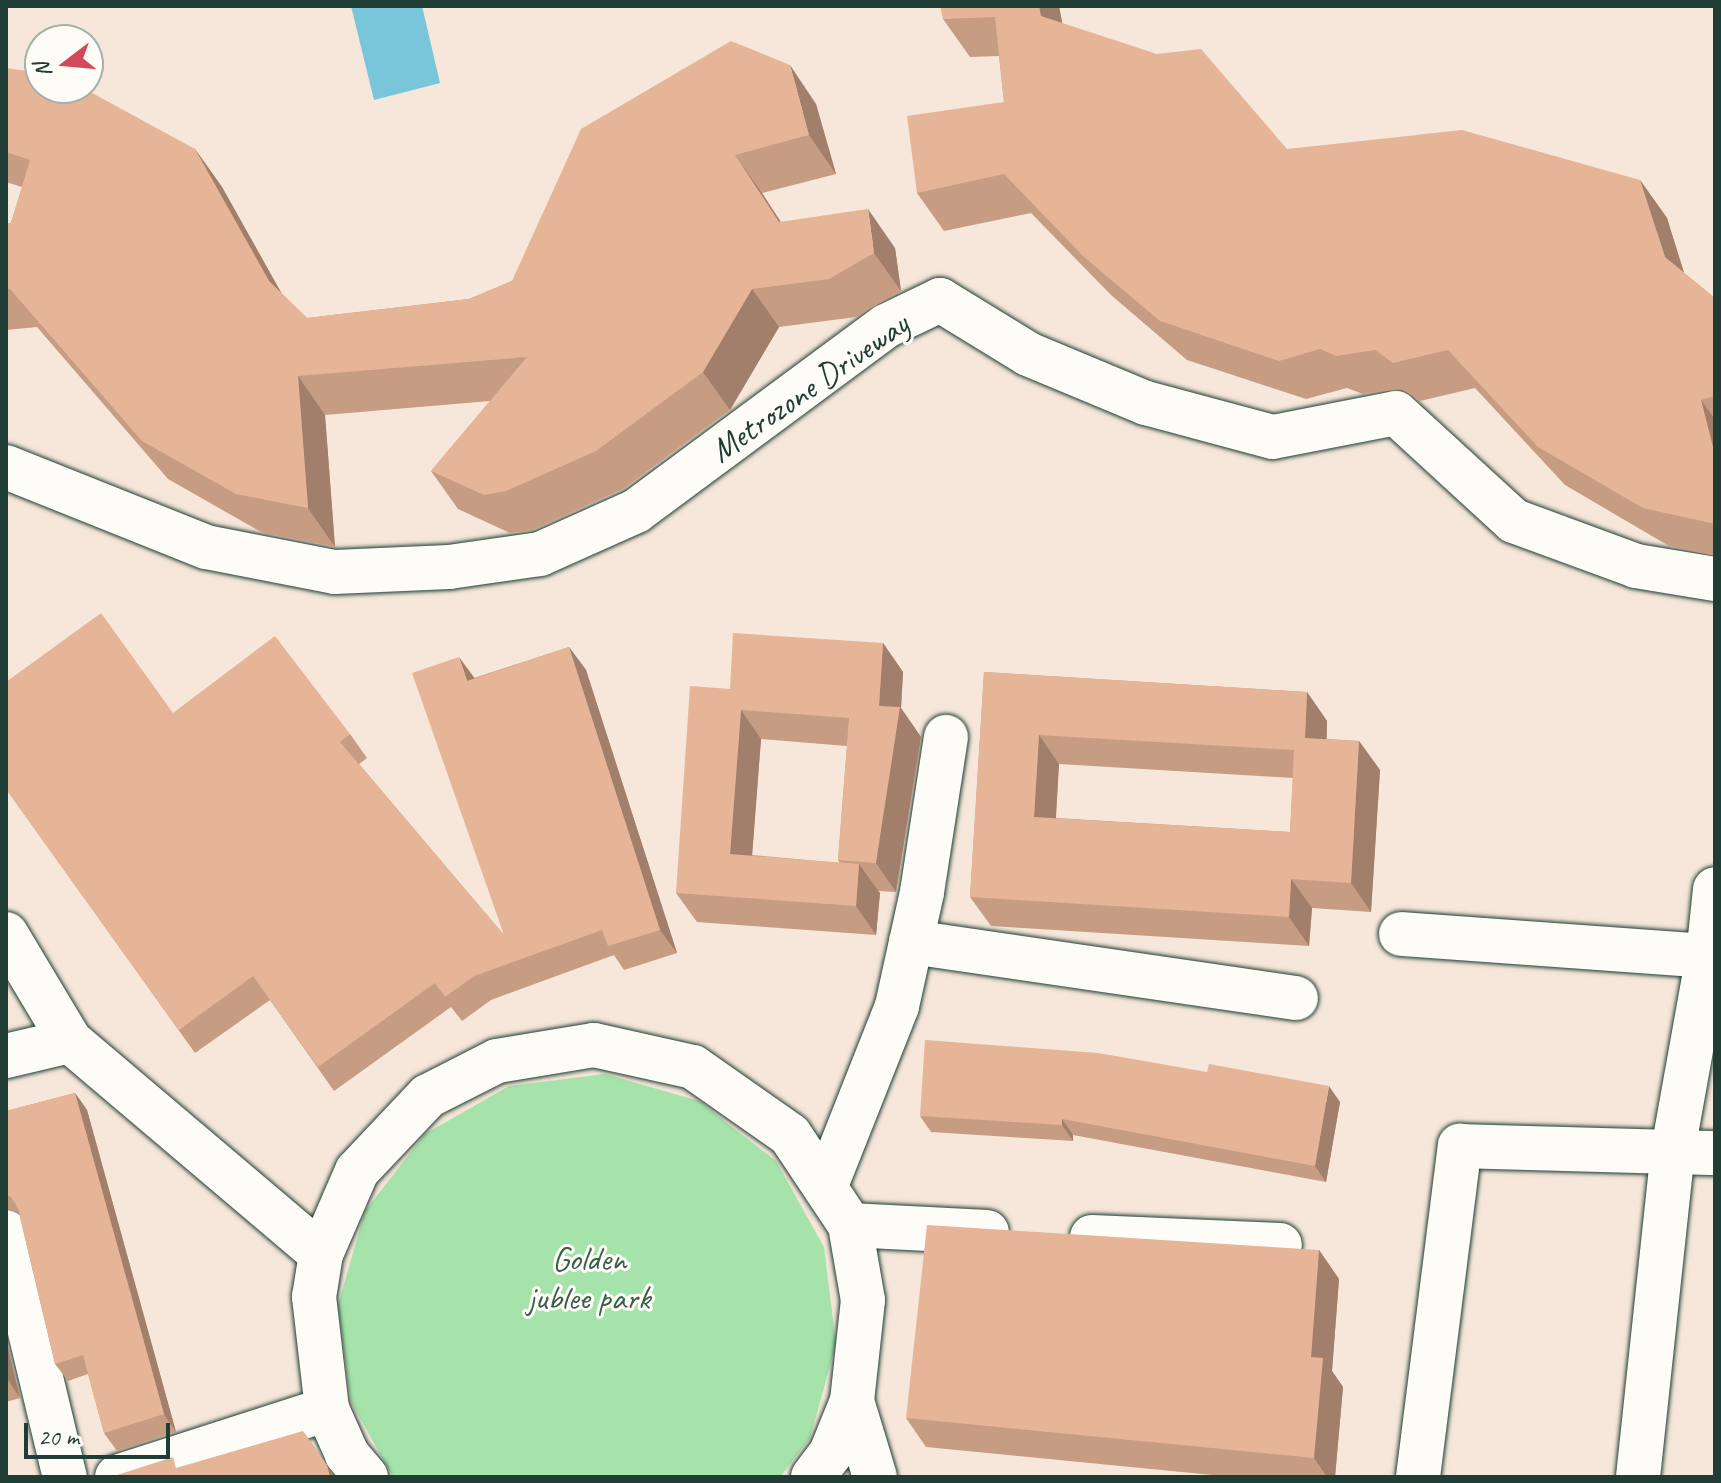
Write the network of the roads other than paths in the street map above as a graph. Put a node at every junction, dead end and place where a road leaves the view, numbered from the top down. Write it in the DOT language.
graph roads {
  1 [pos="6,467"];
  2 [pos="1715,579"];
  3 [pos="946,737"];
  4 [pos="1715,889"];
  5 [pos="6,934"];
  6 [pos="1401,934"];
  7 [pos="911,942"];
  8 [pos="1708,956"];
  9 [pos="1296,998"];
  10 [pos="70,1041"];
  11 [pos="6,1056"];
  12 [pos="1694,1152"];
  13 [pos="827,1183"];
  14 [pos="850,1225"];
  15 [pos="6,1232"];
  16 [pos="1280,1245"];
  17 [pos="321,1254"];
  18 [pos="852,1401"];
  19 [pos="327,1409"];
  20 [pos="65,1477"];
  21 [pos="117,1477"];
  22 [pos="366,1477"];
  23 [pos="813,1477"];
  24 [pos="875,1477"];
  25 [pos="1418,1477"];
  26 [pos="1638,1477"];
  1 -- 2 [label="street, Metrozone Driveway"];
  3 -- 7 [label="street"];
  4 -- 8 [label="street"];
  5 -- 10 [label="street"];
  6 -- 8 [label="street"];
  7 -- 9 [label="street"];
  7 -- 13 [label="street"];
  8 -- 12 [label="street"];
  10 -- 11 [label="street"];
  10 -- 17 [label="street"];
  12 -- 25 [label="street"];
  12 -- 26 [label="street"];
  13 -- 14 [label="street"];
  13 -- 17 [label="street"];
  14 -- 16 [label="street"];
  14 -- 18 [label="street"];
  15 -- 20 [label="street"];
  17 -- 19 [label="street"];
  18 -- 23 [label="street"];
  18 -- 24 [label="street"];
  19 -- 21 [label="street"];
  19 -- 22 [label="street"];
}
